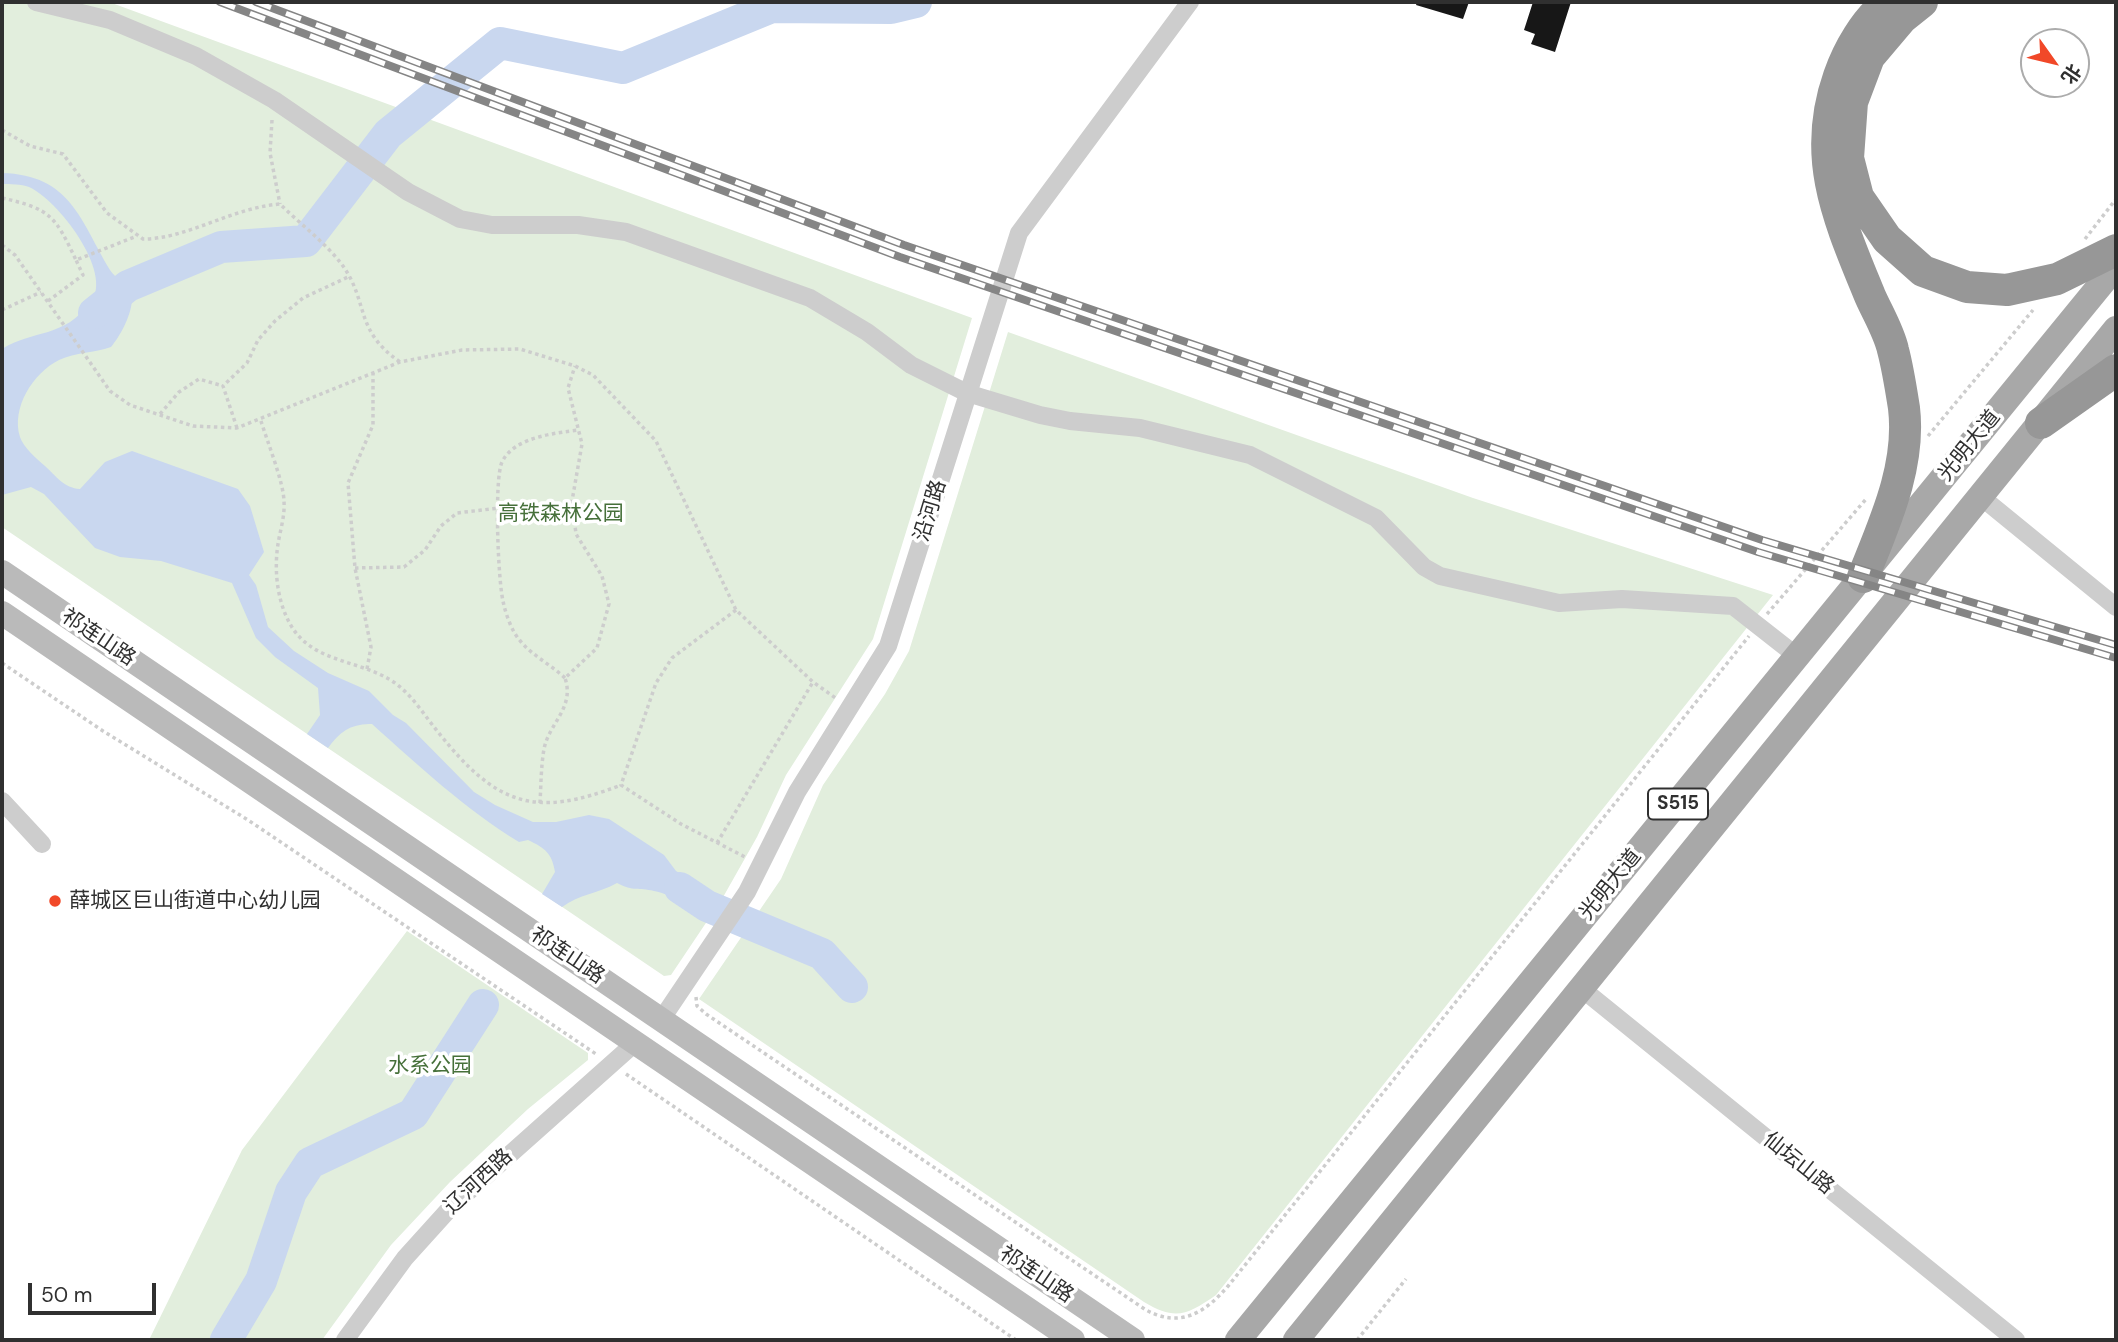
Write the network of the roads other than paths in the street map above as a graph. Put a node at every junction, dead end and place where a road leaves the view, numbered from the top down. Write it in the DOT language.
graph roads {
  1 [pos="36,2"];
  2 [pos="1190,2"];
  3 [pos="1888,2"];
  4 [pos="1922,2"];
  5 [pos="2116,250"];
  6 [pos="2116,266"];
  7 [pos="2116,329"];
  8 [pos="2116,370"];
  9 [pos="967,393"];
  10 [pos="2041,423"];
  11 [pos="1980,496"];
  12 [pos="3,577"];
  13 [pos="1863,577"];
  14 [pos="2116,607"];
  15 [pos="2,613"];
  16 [pos="1798,657"];
  17 [pos="2,801"];
  18 [pos="42,844"];
  19 [pos="1581,988"];
  20 [pos="661,1020"];
  21 [pos="635,1043"];
  22 [pos="345,1340"];
  23 [pos="1073,1340"];
  24 [pos="1133,1340"];
  25 [pos="1238,1340"];
  26 [pos="1296,1340"];
  27 [pos="2016,1340"];
  1 -- 9 [label="street"];
  2 -- 9 [label="street, 沿河路"];
  3 -- 13 [label="highway"];
  4 -- 5 [label="highway"];
  6 -- 13 [label="main road, 光明大道 / S515"];
  7 -- 10 [label="main road, 光明大道 / S515"];
  8 -- 10 [label="highway"];
  9 -- 16 [label="street"];
  9 -- 20 [label="street, 沿河路"];
  10 -- 11 [label="main road, 光明大道 / S515"];
  11 -- 14 [label="street"];
  11 -- 19 [label="main road, 光明大道 / S515"];
  12 -- 20 [label="main road, 祁连山路"];
  13 -- 16 [label="main road, 光明大道 / S515"];
  15 -- 21 [label="main road, 祁连山路"];
  16 -- 25 [label="main road, 光明大道 / S515"];
  17 -- 18 [label="street"];
  19 -- 26 [label="main road, 光明大道 / S515"];
  19 -- 27 [label="street, 仙坛山路"];
  20 -- 24 [label="main road, 祁连山路"];
  21 -- 22 [label="street, 辽河西路"];
  21 -- 23 [label="main road, 祁连山路"];
}
